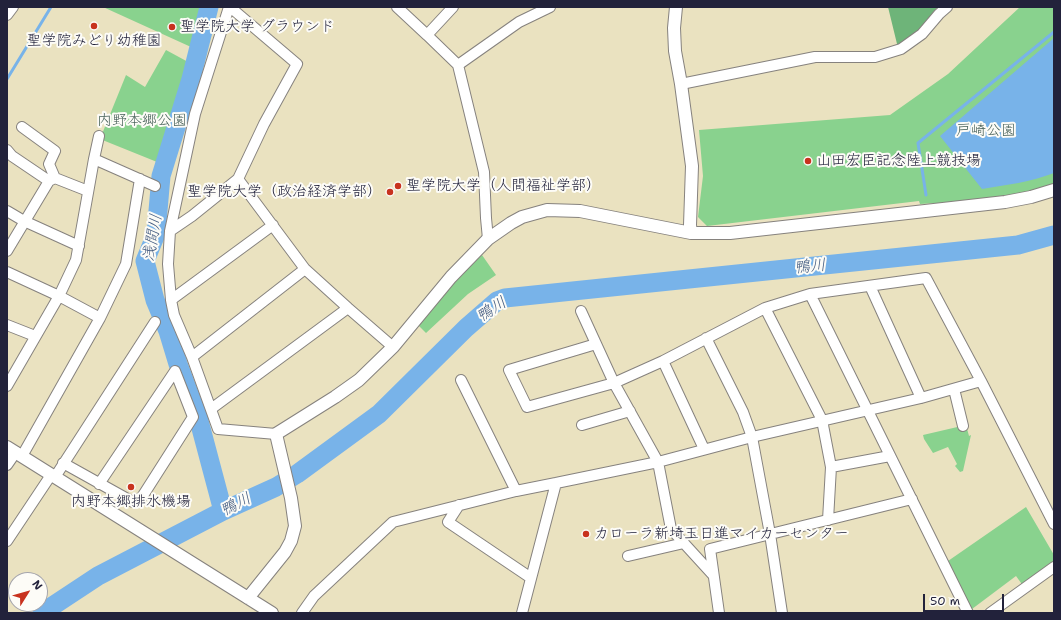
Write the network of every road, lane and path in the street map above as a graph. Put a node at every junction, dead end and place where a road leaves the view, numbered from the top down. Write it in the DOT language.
graph roads {
  1 [pos="14,7"];
  2 [pos="229,7"];
  3 [pos="397,7"];
  4 [pos="453,7"];
  5 [pos="550,7"];
  6 [pos="676,7"];
  7 [pos="947,7"];
  8 [pos="7,15"];
  9 [pos="427,34"];
  10 [pos="458,65"];
  11 [pos="681,84"];
  12 [pos="22,127"];
  13 [pos="99,136"];
  14 [pos="7,150"];
  15 [pos="94,159"];
  16 [pos="140,179"];
  17 [pos="238,179"];
  18 [pos="52,180"];
  19 [pos="155,186"];
  20 [pos="1054,190"];
  21 [pos="88,191"];
  22 [pos="7,211"];
  23 [pos="24,221"];
  24 [pos="273,225"];
  25 [pos="170,231"];
  26 [pos="691,233"];
  27 [pos="488,239"];
  28 [pos="80,246"];
  29 [pos="7,251"];
  30 [pos="305,269"];
  31 [pos="7,272"];
  32 [pos="870,286"];
  33 [pos="810,294"];
  34 [pos="59,296"];
  35 [pos="171,300"];
  36 [pos="348,308"];
  37 [pos="765,308"];
  38 [pos="581,311"];
  39 [pos="100,318"];
  40 [pos="154,322"];
  41 [pos="7,325"];
  42 [pos="35,336"];
  43 [pos="706,338"];
  44 [pos="596,344"];
  45 [pos="393,347"];
  46 [pos="192,357"];
  47 [pos="662,361"];
  48 [pos="461,380"];
  49 [pos="981,381"];
  50 [pos="614,383"];
  51 [pos="7,386"];
  52 [pos="954,389"];
  53 [pos="921,398"];
  54 [pos="211,409"];
  55 [pos="868,410"];
  56 [pos="630,411"];
  57 [pos="822,420"];
  58 [pos="582,425"];
  59 [pos="964,426"];
  60 [pos="276,434"];
  61 [pos="752,436"];
  62 [pos="704,449"];
  63 [pos="15,452"];
  64 [pos="890,456"];
  65 [pos="658,462"];
  66 [pos="63,463"];
  67 [pos="7,465"];
  68 [pos="831,467"];
  69 [pos="53,476"];
  70 [pos="556,483"];
  71 [pos="100,484"];
  72 [pos="516,491"];
  73 [pos="912,500"];
  74 [pos="459,505"];
  75 [pos="828,520"];
  76 [pos="1054,524"];
  77 [pos="770,534"];
  78 [pos="7,541"];
  79 [pos="684,543"];
  80 [pos="628,556"];
  81 [pos="1054,567"];
  82 [pos="714,575"];
  83 [pos="531,578"];
  84 [pos="248,598"];
  85 [pos="272,613"];
  86 [pos="302,613"];
  87 [pos="522,613"];
  88 [pos="719,613"];
  89 [pos="782,613"];
  90 [pos="968,613"];
  91 [pos="990,613"];
  1 -- 8 [label="street"];
  2 -- 17 [label="street"];
  2 -- 25 [label="street"];
  3 -- 9 [label="street"];
  4 -- 9 [label="street"];
  5 -- 10 [label="street"];
  6 -- 11 [label="street"];
  7 -- 11 [label="street"];
  9 -- 10 [label="street"];
  10 -- 27 [label="street"];
  11 -- 26 [label="street"];
  12 -- 18 [label="street"];
  13 -- 15 [label="street"];
  14 -- 18 [label="street"];
  15 -- 16 [label="street"];
  15 -- 21 [label="street"];
  16 -- 19 [label="street"];
  16 -- 39 [label="street"];
  17 -- 24 [label="street"];
  17 -- 25 [label="street"];
  18 -- 21 [label="street"];
  18 -- 23 [label="street"];
  20 -- 26 [label="street"];
  21 -- 28 [label="street"];
  22 -- 23 [label="street"];
  23 -- 28 [label="street"];
  23 -- 29 [label="street"];
  24 -- 30 [label="street"];
  24 -- 35 [label="street"];
  25 -- 35 [label="street"];
  26 -- 27 [label="street"];
  27 -- 45 [label="street"];
  28 -- 34 [label="street"];
  30 -- 36 [label="street"];
  30 -- 46 [label="street"];
  31 -- 34 [label="street"];
  32 -- 33 [label="street"];
  32 -- 49 [label="street"];
  32 -- 53 [label="street"];
  33 -- 37 [label="street"];
  33 -- 55 [label="street"];
  34 -- 39 [label="street"];
  34 -- 42 [label="street"];
  35 -- 46 [label="street"];
  36 -- 45 [label="street"];
  36 -- 54 [label="street"];
  37 -- 43 [label="street"];
  37 -- 57 [label="street"];
  38 -- 44 [label="street"];
  39 -- 63 [label="street"];
  40 -- 66 [label="street"];
  41 -- 42 [label="street"];
  42 -- 51 [label="street"];
  43 -- 47 [label="street"];
  43 -- 61 [label="street"];
  44 -- 50 [label="street"];
  44 -- 50 [label="street"];
  45 -- 60 [label="street"];
  46 -- 54 [label="street"];
  47 -- 50 [label="street"];
  47 -- 62 [label="street"];
  48 -- 72 [label="street"];
  49 -- 52 [label="street"];
  49 -- 76 [label="street"];
  50 -- 56 [label="street"];
  52 -- 53 [label="street"];
  52 -- 59 [label="street"];
  53 -- 55 [label="street"];
  54 -- 60 [label="street"];
  55 -- 57 [label="street"];
  55 -- 64 [label="street"];
  56 -- 58 [label="street"];
  56 -- 65 [label="street"];
  57 -- 61 [label="street"];
  57 -- 68 [label="street"];
  60 -- 84 [label="street"];
  61 -- 62 [label="street"];
  61 -- 77 [label="street"];
  62 -- 65 [label="street"];
  63 -- 67 [label="street"];
  63 -- 69 [label="street"];
  64 -- 68 [label="street"];
  64 -- 73 [label="street"];
  65 -- 70 [label="street"];
  65 -- 79 [label="street"];
  66 -- 69 [label="street"];
  66 -- 71 [label="street"];
  68 -- 75 [label="street"];
  69 -- 78 [label="street"];
  69 -- 84 [label="street"];
  70 -- 72 [label="street"];
  70 -- 83 [label="street"];
  71 -- 71 [label="street"];
  72 -- 74 [label="street"];
  73 -- 75 [label="street"];
  73 -- 90 [label="street"];
  74 -- 83 [label="street"];
  74 -- 86 [label="street"];
  75 -- 77 [label="street"];
  77 -- 82 [label="street"];
  77 -- 89 [label="street"];
  79 -- 80 [label="street"];
  79 -- 82 [label="street"];
  81 -- 91 [label="street"];
  82 -- 88 [label="street"];
  83 -- 87 [label="street"];
  84 -- 85 [label="street"];
}
